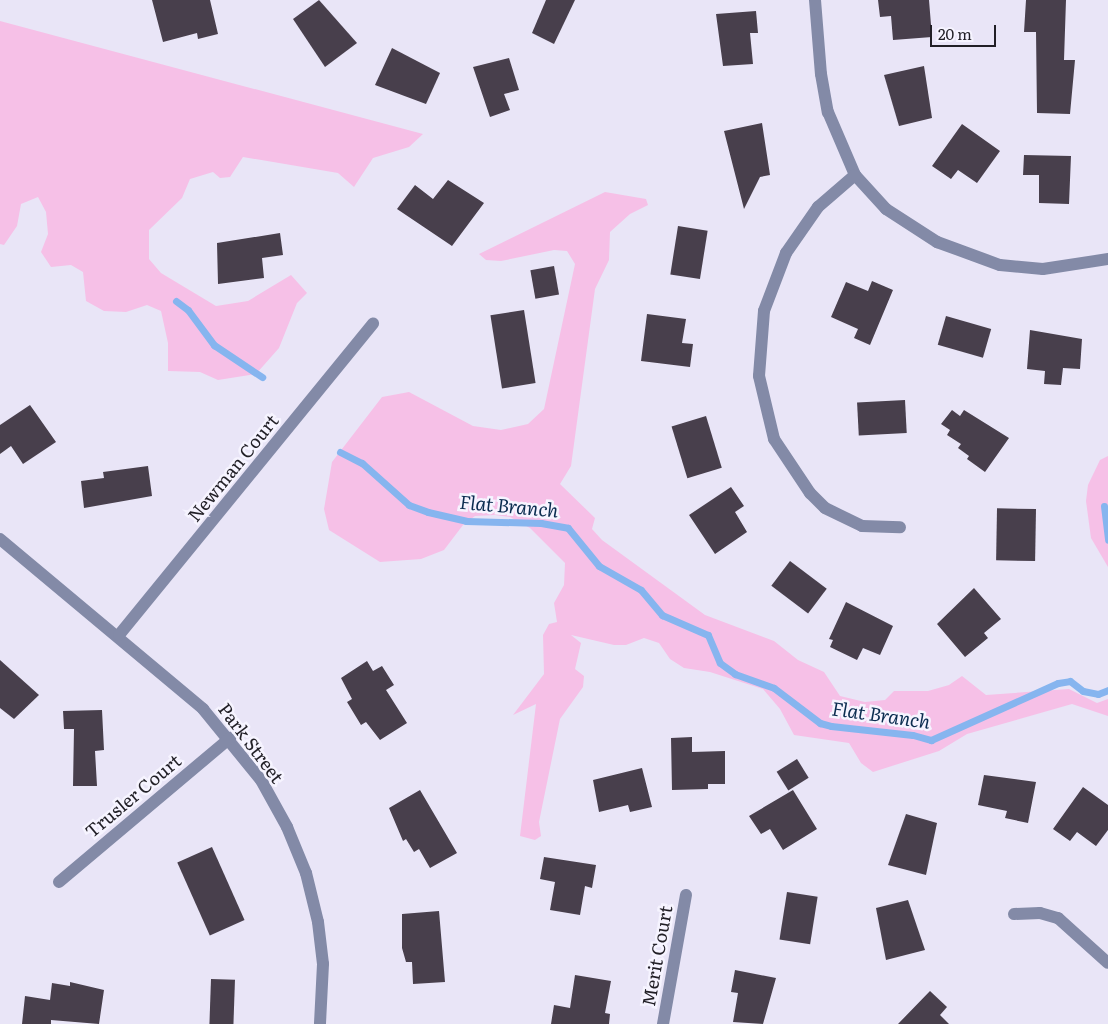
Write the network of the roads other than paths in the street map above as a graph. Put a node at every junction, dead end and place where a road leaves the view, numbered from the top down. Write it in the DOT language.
graph roads {
  1 [pos="815,0"];
  2 [pos="855,175"];
  3 [pos="1108,259"];
  4 [pos="374,324"];
  5 [pos="900,527"];
  6 [pos="0,539"];
  7 [pos="119,635"];
  8 [pos="230,738"];
  9 [pos="59,882"];
  10 [pos="686,895"];
  11 [pos="1014,914"];
  12 [pos="1108,963"];
  13 [pos="320,1024"];
  14 [pos="663,1024"];
  1 -- 2 [label="street"];
  2 -- 3 [label="street"];
  2 -- 5 [label="street"];
  4 -- 7 [label="street, Newman Court"];
  6 -- 7 [label="street, Park Street"];
  7 -- 8 [label="street, Park Street"];
  8 -- 9 [label="street, Trusler Court"];
  8 -- 13 [label="street, Park Street"];
  10 -- 14 [label="street, Merit Court"];
  11 -- 12 [label="street"];
}
